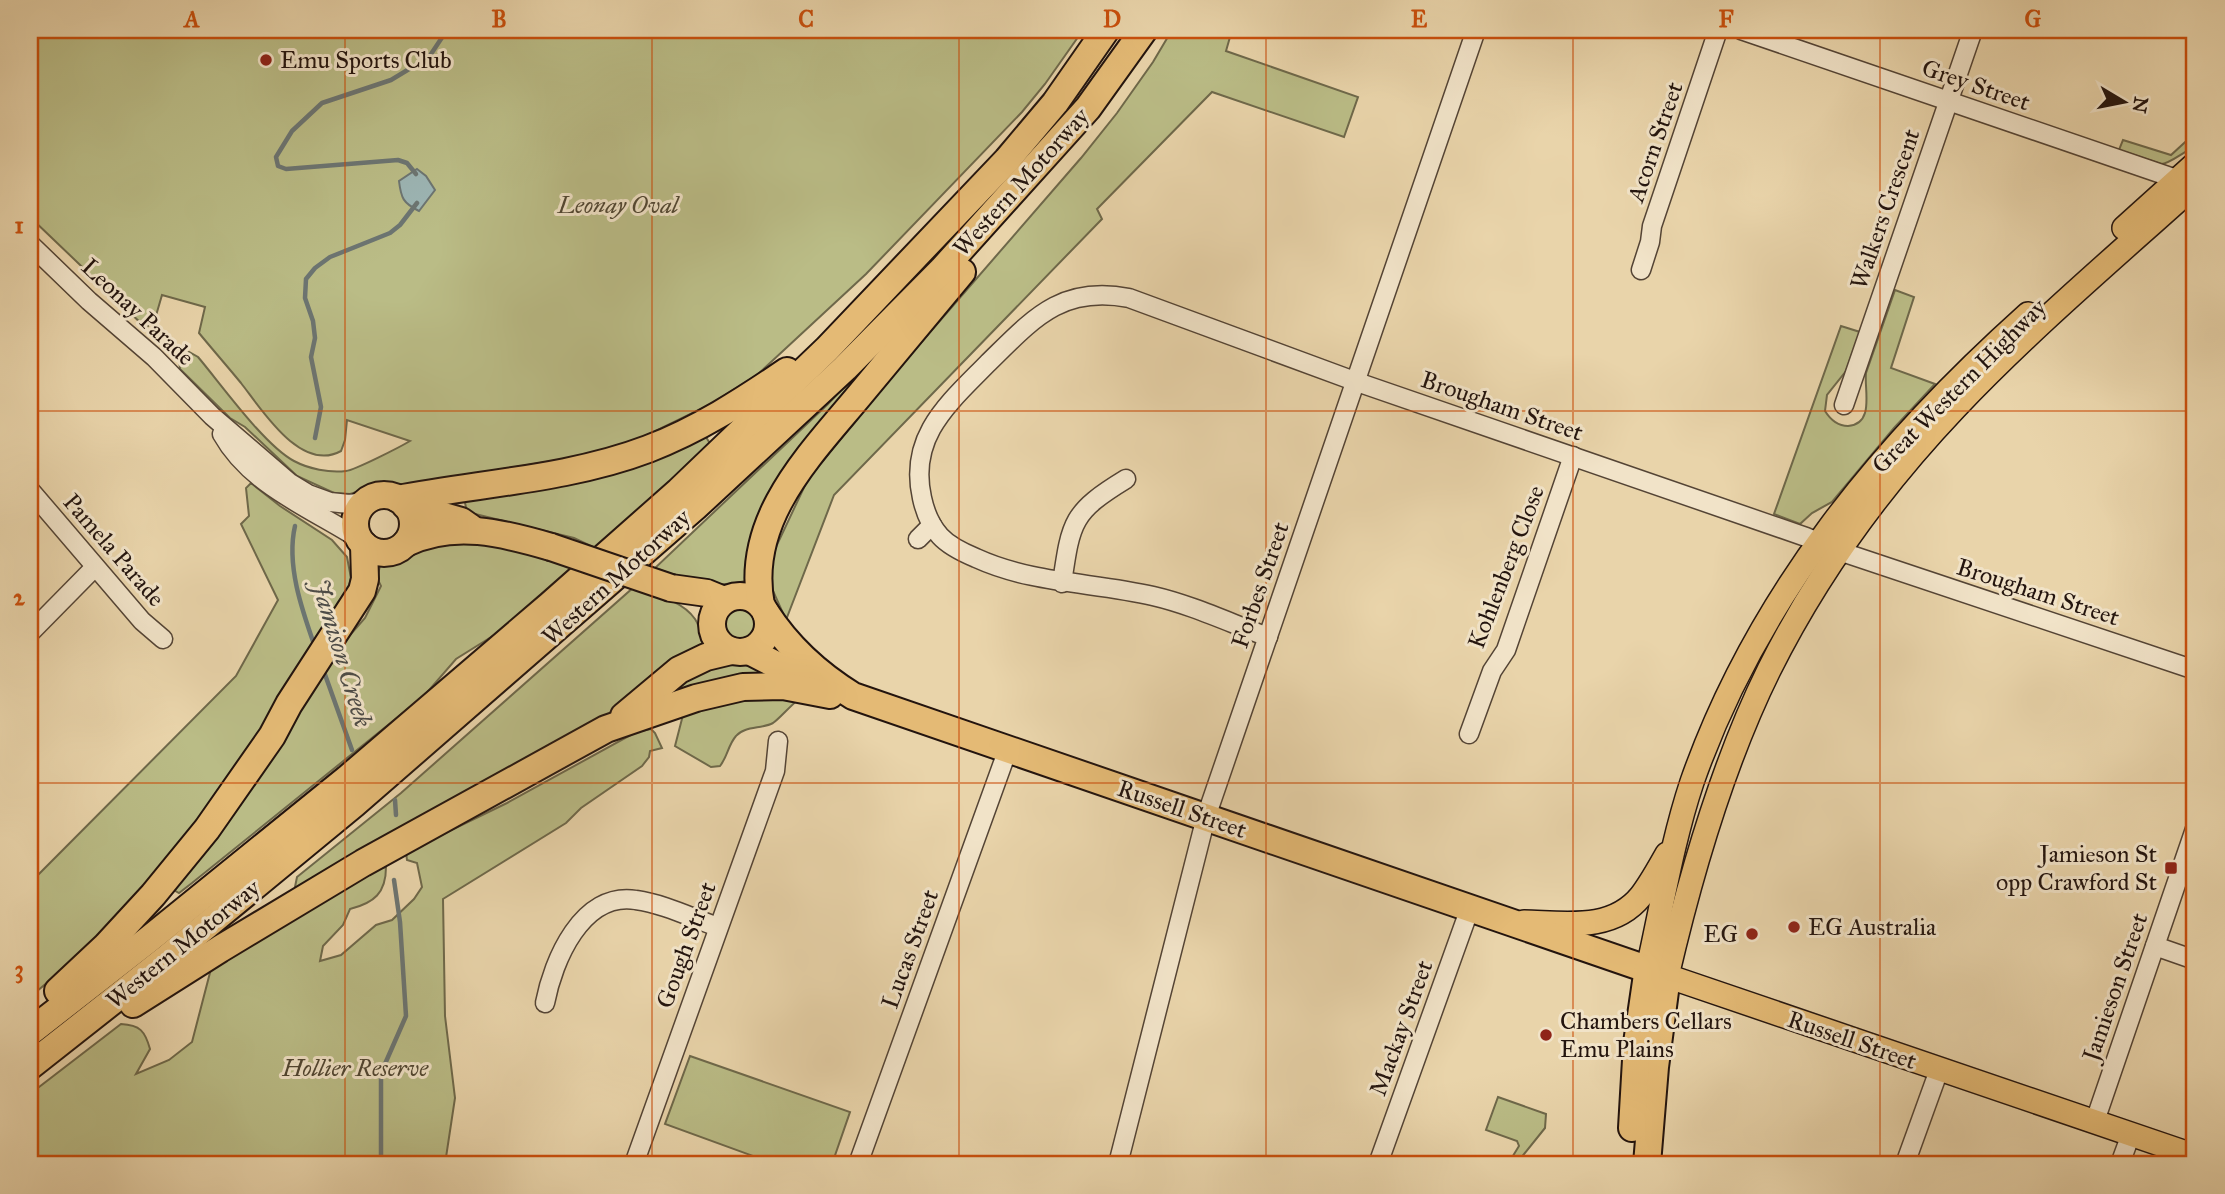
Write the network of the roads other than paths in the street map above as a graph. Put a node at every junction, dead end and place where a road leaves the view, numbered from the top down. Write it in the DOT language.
graph roads {
  1 [pos="1106,30"];
  2 [pos="1144,30"];
  3 [pos="1154,30"];
  4 [pos="1476,30"];
  5 [pos="1718,30"];
  6 [pos="1741,30"];
  7 [pos="1973,30"];
  8 [pos="1948,102"];
  9 [pos="2195,163"];
  10 [pos="2189,183"];
  11 [pos="30,244"];
  12 [pos="1641,270"];
  13 [pos="860,312"];
  14 [pos="1357,382"];
  15 [pos="1844,405"];
  16 [pos="212,416"];
  17 [pos="1573,456"];
  18 [pos="1126,479"];
  19 [pos="30,490"];
  20 [pos="366,502"];
  21 [pos="402,502"];
  22 [pos="932,525"];
  23 [pos="472,529"];
  24 [pos="918,539"];
  25 [pos="361,542"];
  26 [pos="406,544"];
  27 [pos="1828,547"];
  28 [pos="95,567"];
  29 [pos="1062,583"];
  30 [pos="764,609"];
  31 [pos="718,610"];
  32 [pos="30,633"];
  33 [pos="1268,638"];
  34 [pos="163,639"];
  35 [pos="740,651"];
  36 [pos="2195,670"];
  37 [pos="842,695"];
  38 [pos="606,729"];
  39 [pos="1469,734"];
  40 [pos="778,741"];
  41 [pos="1008,749"];
  42 [pos="394,754"];
  43 [pos="1206,817"];
  44 [pos="2195,829"];
  45 [pos="1677,838"];
  46 [pos="1470,908"];
  47 [pos="1510,922"];
  48 [pos="718,927"];
  49 [pos="2155,946"];
  50 [pos="2195,960"];
  51 [pos="1658,972"];
  52 [pos="545,1003"];
  53 [pos="30,1015"];
  54 [pos="30,1032"];
  55 [pos="30,1066"];
  56 [pos="1939,1070"];
  57 [pos="30,1081"];
  58 [pos="2095,1121"];
  59 [pos="2131,1134"];
  60 [pos="2195,1156"];
  61 [pos="634,1164"];
  62 [pos="858,1164"];
  63 [pos="1118,1164"];
  64 [pos="1378,1164"];
  65 [pos="1631,1164"];
  66 [pos="1647,1164"];
  67 [pos="1906,1164"];
  68 [pos="2120,1164"];
  1 -- 13 [label="highway, Western Motorway"];
  2 -- 42 [label="highway, Western Motorway"];
  3 -- 30 [label="highway"];
  4 -- 14 [label="street, Forbes Street"];
  5 -- 12 [label="street, Acorn Street"];
  6 -- 8 [label="street, Grey Street"];
  7 -- 8 [label="street, Walkers Crescent"];
  8 -- 10 [label="street, Grey Street"];
  8 -- 15 [label="street, Walkers Crescent"];
  9 -- 10 [label="main road, Great Western Highway"];
  10 -- 27 [label="main road, Great Western Highway"];
  11 -- 16 [label="street, Leonay Parade"];
  13 -- 21 [label="highway"];
  13 -- 42 [label="highway, Western Motorway"];
  14 -- 17 [label="street, Brougham Street"];
  14 -- 22 [label="street, Brougham Street"];
  14 -- 33 [label="street, Forbes Street"];
  16 -- 20 [label="street, Leonay Parade"];
  16 -- 25 [label="street, Leonay Parade"];
  17 -- 27 [label="street, Brougham Street"];
  17 -- 39 [label="street, Kohlenberg Close"];
  18 -- 29 [label="street"];
  19 -- 28 [label="street, Pamela Parade"];
  20 -- 21 [label="highway"];
  20 -- 25 [label="highway"];
  21 -- 23 [label="highway"];
  21 -- 26 [label="highway"];
  22 -- 24 [label="street"];
  22 -- 29 [label="street"];
  23 -- 26 [label="highway"];
  23 -- 31 [label="highway, bridge"];
  25 -- 26 [label="highway"];
  25 -- 53 [label="highway"];
  27 -- 36 [label="street, Brougham Street"];
  27 -- 45 [label="main road, Great Western Highway"];
  27 -- 51 [label="main road, Great Western Highway"];
  28 -- 32 [label="street"];
  28 -- 34 [label="street, Pamela Parade"];
  29 -- 33 [label="street"];
  30 -- 31 [label="highway"];
  30 -- 35 [label="highway"];
  30 -- 37 [label="highway, Russell Street"];
  31 -- 35 [label="highway"];
  33 -- 43 [label="street, Forbes Street"];
  35 -- 37 [label="highway, Russell Street"];
  35 -- 38 [label="highway"];
  37 -- 38 [label="highway"];
  37 -- 41 [label="highway, Russell Street"];
  38 -- 57 [label="highway"];
  40 -- 48 [label="street, Gough Street"];
  41 -- 43 [label="highway, Russell Street"];
  41 -- 62 [label="street, Lucas Street"];
  42 -- 54 [label="highway, Western Motorway"];
  42 -- 55 [label="highway, Western Motorway"];
  43 -- 46 [label="highway, Russell Street"];
  43 -- 63 [label="street, Forbes Street"];
  44 -- 49 [label="street, Jamieson Street"];
  45 -- 47 [label="main road, Russell Street"];
  45 -- 51 [label="main road, Great Western Highway"];
  46 -- 47 [label="highway, Russell Street"];
  46 -- 64 [label="street, Mackay Street"];
  47 -- 51 [label="highway, Russell Street"];
  48 -- 52 [label="street"];
  48 -- 61 [label="street, Gough Street"];
  49 -- 50 [label="street"];
  49 -- 58 [label="street, Jamieson Street"];
  51 -- 56 [label="main road, Russell Street"];
  51 -- 65 [label="highway, Great Western Highway"];
  51 -- 66 [label="highway, Great Western Highway"];
  56 -- 58 [label="main road, Russell Street"];
  56 -- 67 [label="street"];
  58 -- 59 [label="main road, Russell Street"];
  59 -- 60 [label="main road, Russell Street"];
  59 -- 68 [label="street"];
}
